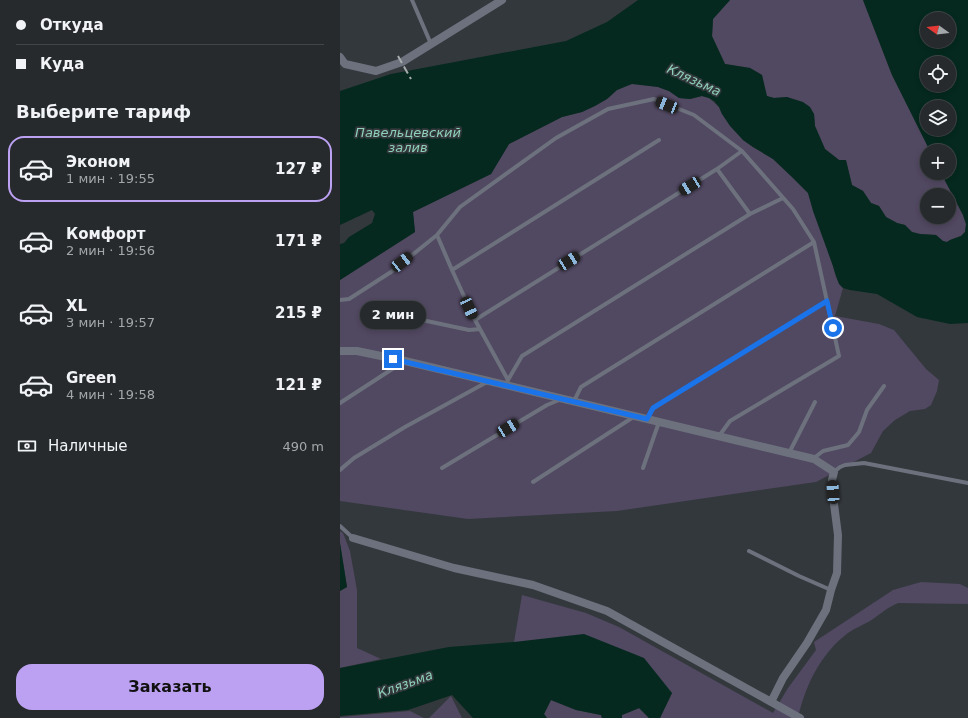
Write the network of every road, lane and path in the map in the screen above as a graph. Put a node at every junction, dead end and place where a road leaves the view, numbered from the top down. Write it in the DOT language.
graph roads {
  1 [pos="412,0"];
  2 [pos="502,0"];
  3 [pos="432,44"];
  4 [pos="340,57"];
  5 [pos="660,140"];
  6 [pos="742,151"];
  7 [pos="717,169"];
  8 [pos="783,198"];
  9 [pos="750,214"];
  10 [pos="437,234"];
  11 [pos="814,242"];
  12 [pos="452,270"];
  13 [pos="340,300"];
  14 [pos="827,301"];
  15 [pos="422,320"];
  16 [pos="475,320"];
  17 [pos="480,330"];
  18 [pos="340,351"];
  19 [pos="405,361"];
  20 [pos="489,381"];
  21 [pos="507,382"];
  22 [pos="884,386"];
  23 [pos="562,398"];
  24 [pos="574,401"];
  25 [pos="815,402"];
  26 [pos="340,403"];
  27 [pos="635,416"];
  28 [pos="647,419"];
  29 [pos="659,422"];
  30 [pos="719,436"];
  31 [pos="789,453"];
  32 [pos="814,459"];
  33 [pos="442,468"];
  34 [pos="643,468"];
  35 [pos="340,470"];
  36 [pos="834,472"];
  37 [pos="533,482"];
  38 [pos="968,483"];
  39 [pos="340,526"];
  40 [pos="353,538"];
  41 [pos="749,551"];
  42 [pos="831,590"];
  43 [pos="771,702"];
  44 [pos="800,718"];
  1 -- 3 [label="lane"];
  2 -- 3 [label="street"];
  3 -- 4 [label="street"];
  5 -- 12 [label="lane"];
  6 -- 7 [label="lane"];
  6 -- 8 [label="lane"];
  6 -- 10 [label="lane"];
  7 -- 9 [label="lane"];
  7 -- 16 [label="lane"];
  8 -- 9 [label="lane"];
  8 -- 11 [label="lane"];
  9 -- 21 [label="lane"];
  10 -- 12 [label="lane"];
  10 -- 13 [label="lane"];
  11 -- 14 [label="lane"];
  11 -- 24 [label="lane"];
  12 -- 16 [label="lane"];
  14 -- 28 [label="lane"];
  14 -- 30 [label="lane"];
  15 -- 17 [label="lane"];
  16 -- 17 [label="lane"];
  17 -- 21 [label="lane"];
  18 -- 19 [label="street"];
  19 -- 20 [label="street"];
  19 -- 26 [label="lane"];
  20 -- 21 [label="street"];
  20 -- 35 [label="lane"];
  21 -- 23 [label="street"];
  22 -- 32 [label="lane"];
  23 -- 24 [label="street"];
  23 -- 33 [label="lane"];
  24 -- 27 [label="street"];
  25 -- 31 [label="lane"];
  27 -- 28 [label="street"];
  27 -- 37 [label="lane"];
  28 -- 29 [label="street"];
  29 -- 30 [label="street"];
  29 -- 34 [label="lane"];
  30 -- 31 [label="street"];
  31 -- 32 [label="street"];
  32 -- 36 [label="street"];
  36 -- 38 [label="lane"];
  36 -- 42 [label="street"];
  39 -- 40 [label="lane"];
  40 -- 43 [label="street"];
  41 -- 42 [label="lane"];
  42 -- 43 [label="street"];
  43 -- 44 [label="street"];
}
